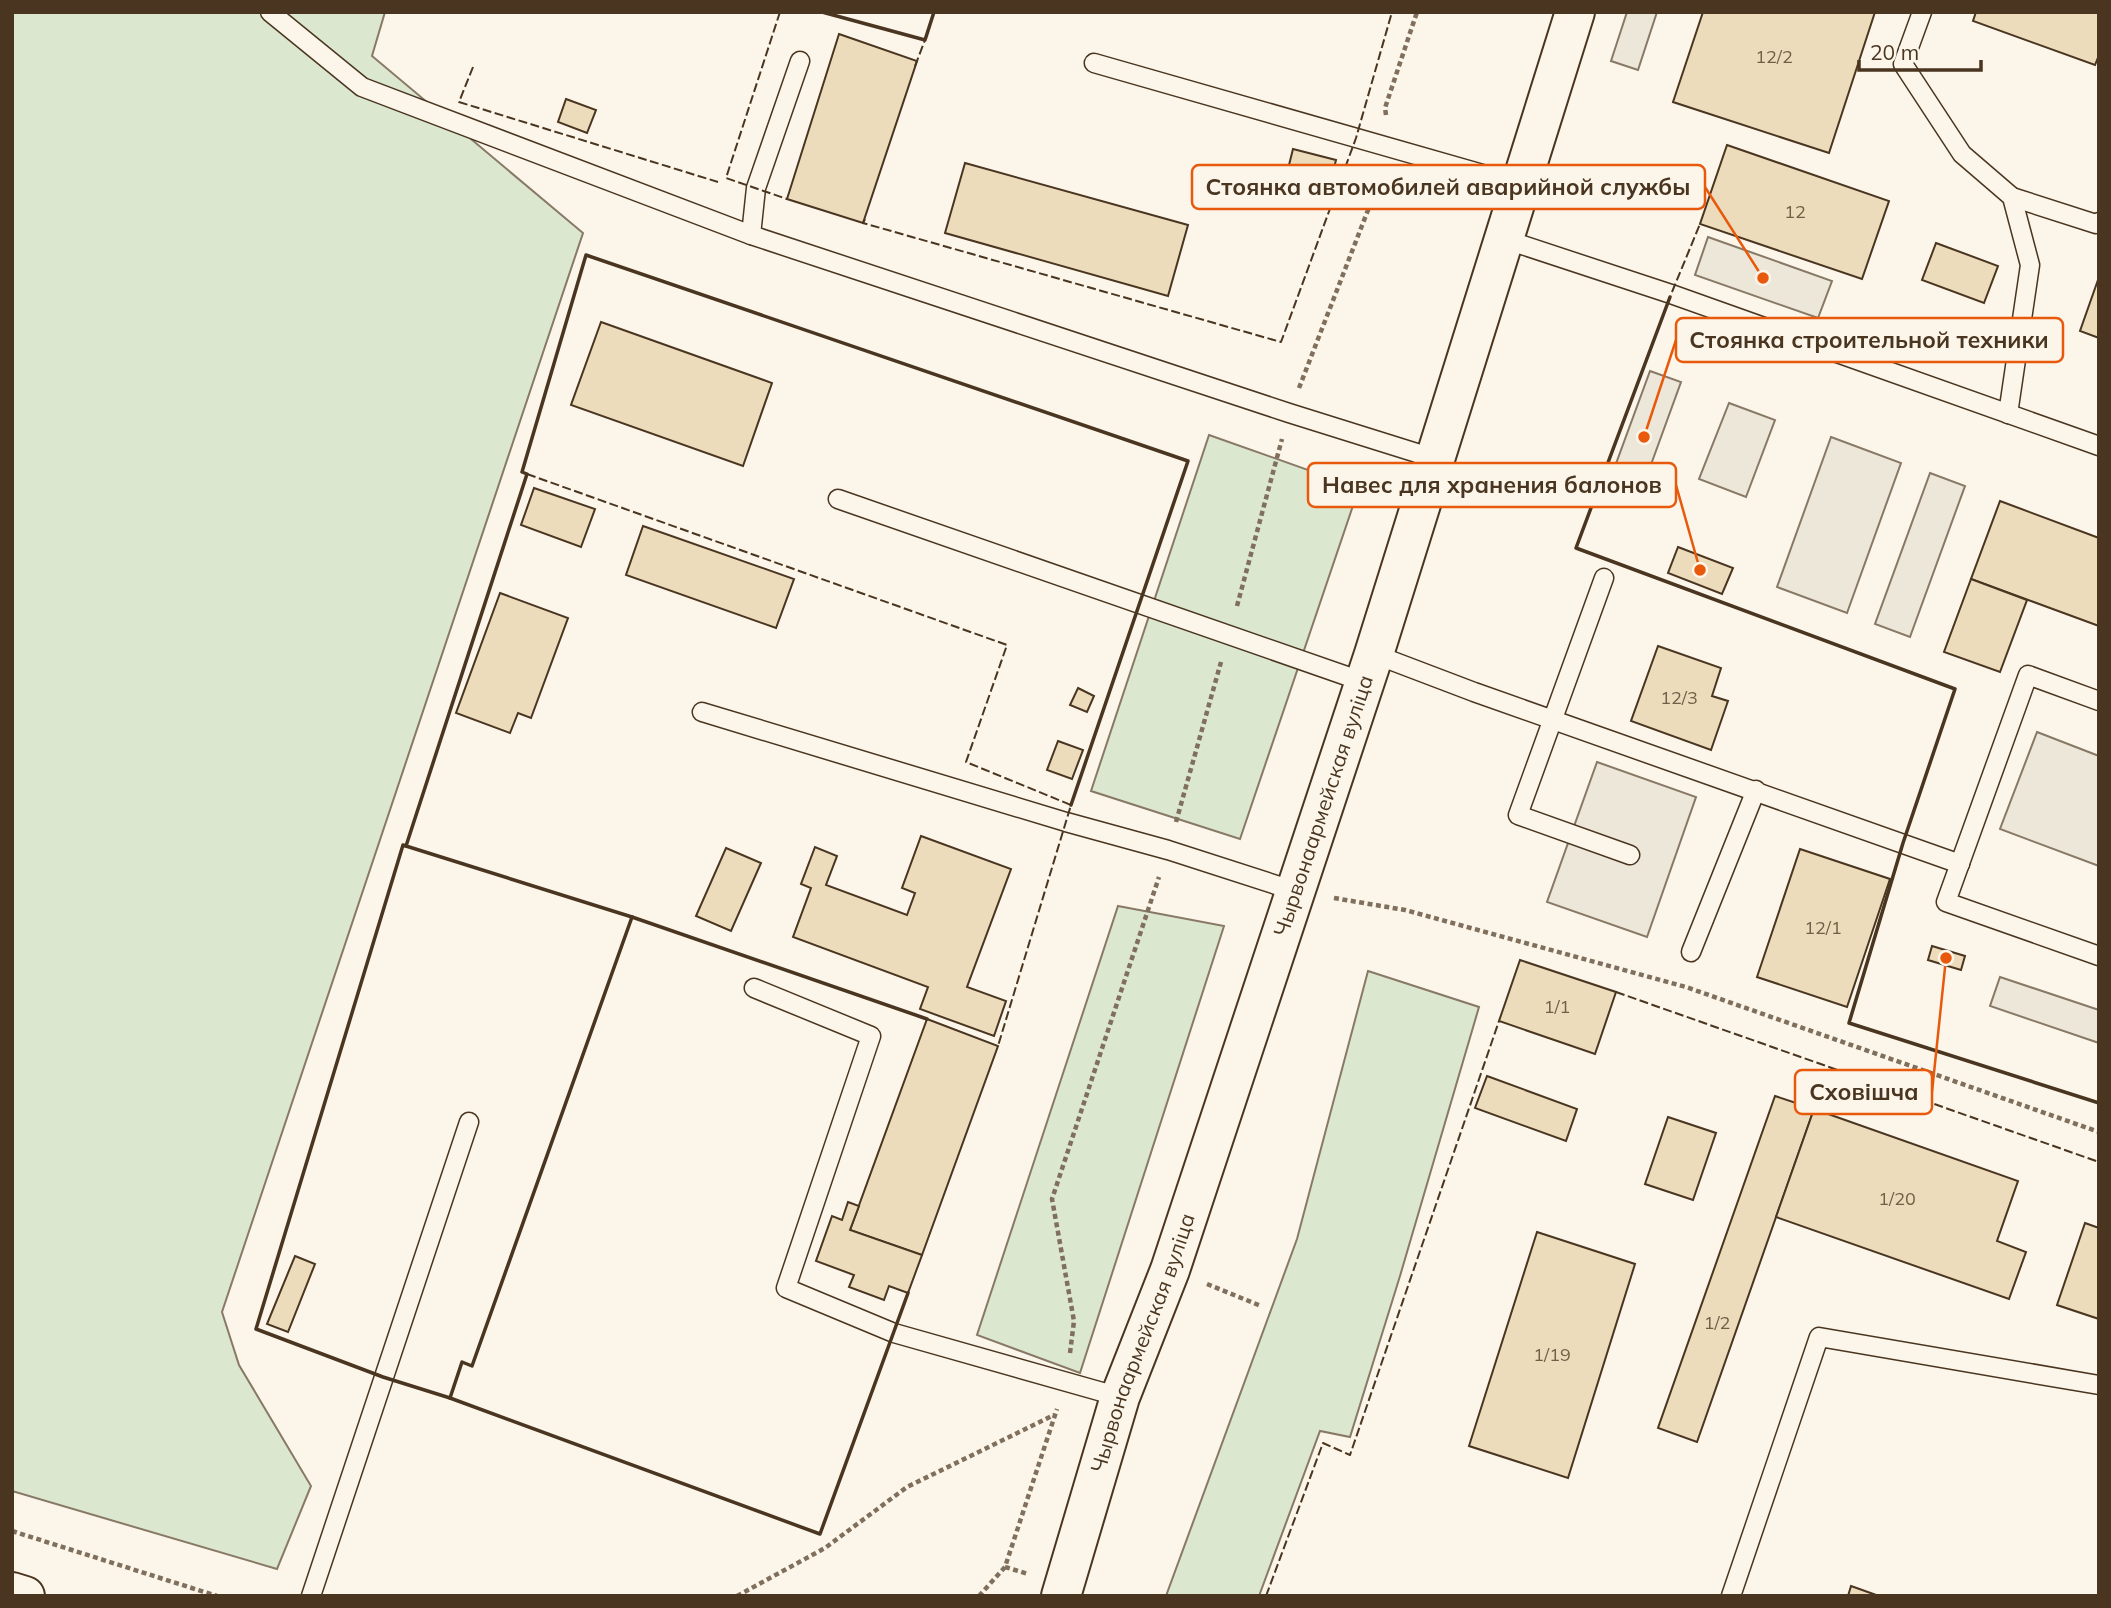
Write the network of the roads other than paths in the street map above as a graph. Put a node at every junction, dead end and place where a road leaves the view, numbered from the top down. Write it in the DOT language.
graph roads {
  1 [pos="270,12"];
  2 [pos="1575,12"];
  3 [pos="1923,12"];
  4 [pos="800,61"];
  5 [pos="1094,63"];
  6 [pos="1521,185"];
  7 [pos="2012,197"];
  8 [pos="2099,222"];
  9 [pos="751,235"];
  10 [pos="1504,239"];
  11 [pos="2008,414"];
  12 [pos="2099,446"];
  13 [pos="1436,459"];
  14 [pos="838,499"];
  15 [pos="1604,579"];
  16 [pos="1369,668"];
  17 [pos="2099,701"];
  18 [pos="702,712"];
  19 [pos="1553,719"];
  20 [pos="1756,790"];
  21 [pos="1630,855"];
  22 [pos="1960,864"];
  23 [pos="1295,891"];
  24 [pos="1691,953"];
  25 [pos="2099,957"];
  26 [pos="754,988"];
  27 [pos="469,1122"];
  28 [pos="2099,1385"];
  29 [pos="1120,1397"];
  30 [pos="12,1592"];
  31 [pos="25,1596"];
  32 [pos="311,1596"];
  33 [pos="1061,1596"];
  34 [pos="1731,1596"];
  1 -- 9 [label="lane"];
  2 -- 6 [label="street, Чырвонаармейская вуліца"];
  3 -- 7 [label="lane"];
  4 -- 9 [label="lane"];
  5 -- 6 [label="lane"];
  6 -- 10 [label="street, Чырвонаармейская вуліца"];
  7 -- 8 [label="lane"];
  7 -- 11 [label="lane"];
  9 -- 13 [label="lane"];
  10 -- 11 [label="lane"];
  10 -- 13 [label="street, Чырвонаармейская вуліца"];
  11 -- 12 [label="lane"];
  13 -- 16 [label="street, Чырвонаармейская вуліца"];
  14 -- 16 [label="lane"];
  15 -- 19 [label="lane"];
  16 -- 19 [label="lane"];
  16 -- 23 [label="street, Чырвонаармейская вуліца"];
  17 -- 22 [label="lane"];
  18 -- 23 [label="lane"];
  19 -- 20 [label="lane"];
  19 -- 21 [label="lane"];
  20 -- 22 [label="lane"];
  20 -- 24 [label="lane"];
  22 -- 25 [label="lane"];
  23 -- 29 [label="street, Чырвонаармейская вуліца"];
  26 -- 29 [label="lane"];
  27 -- 32 [label="lane"];
  28 -- 34 [label="lane"];
  29 -- 33 [label="street, Чырвонаармейская вуліца"];
  30 -- 31 [label="street"];
}
